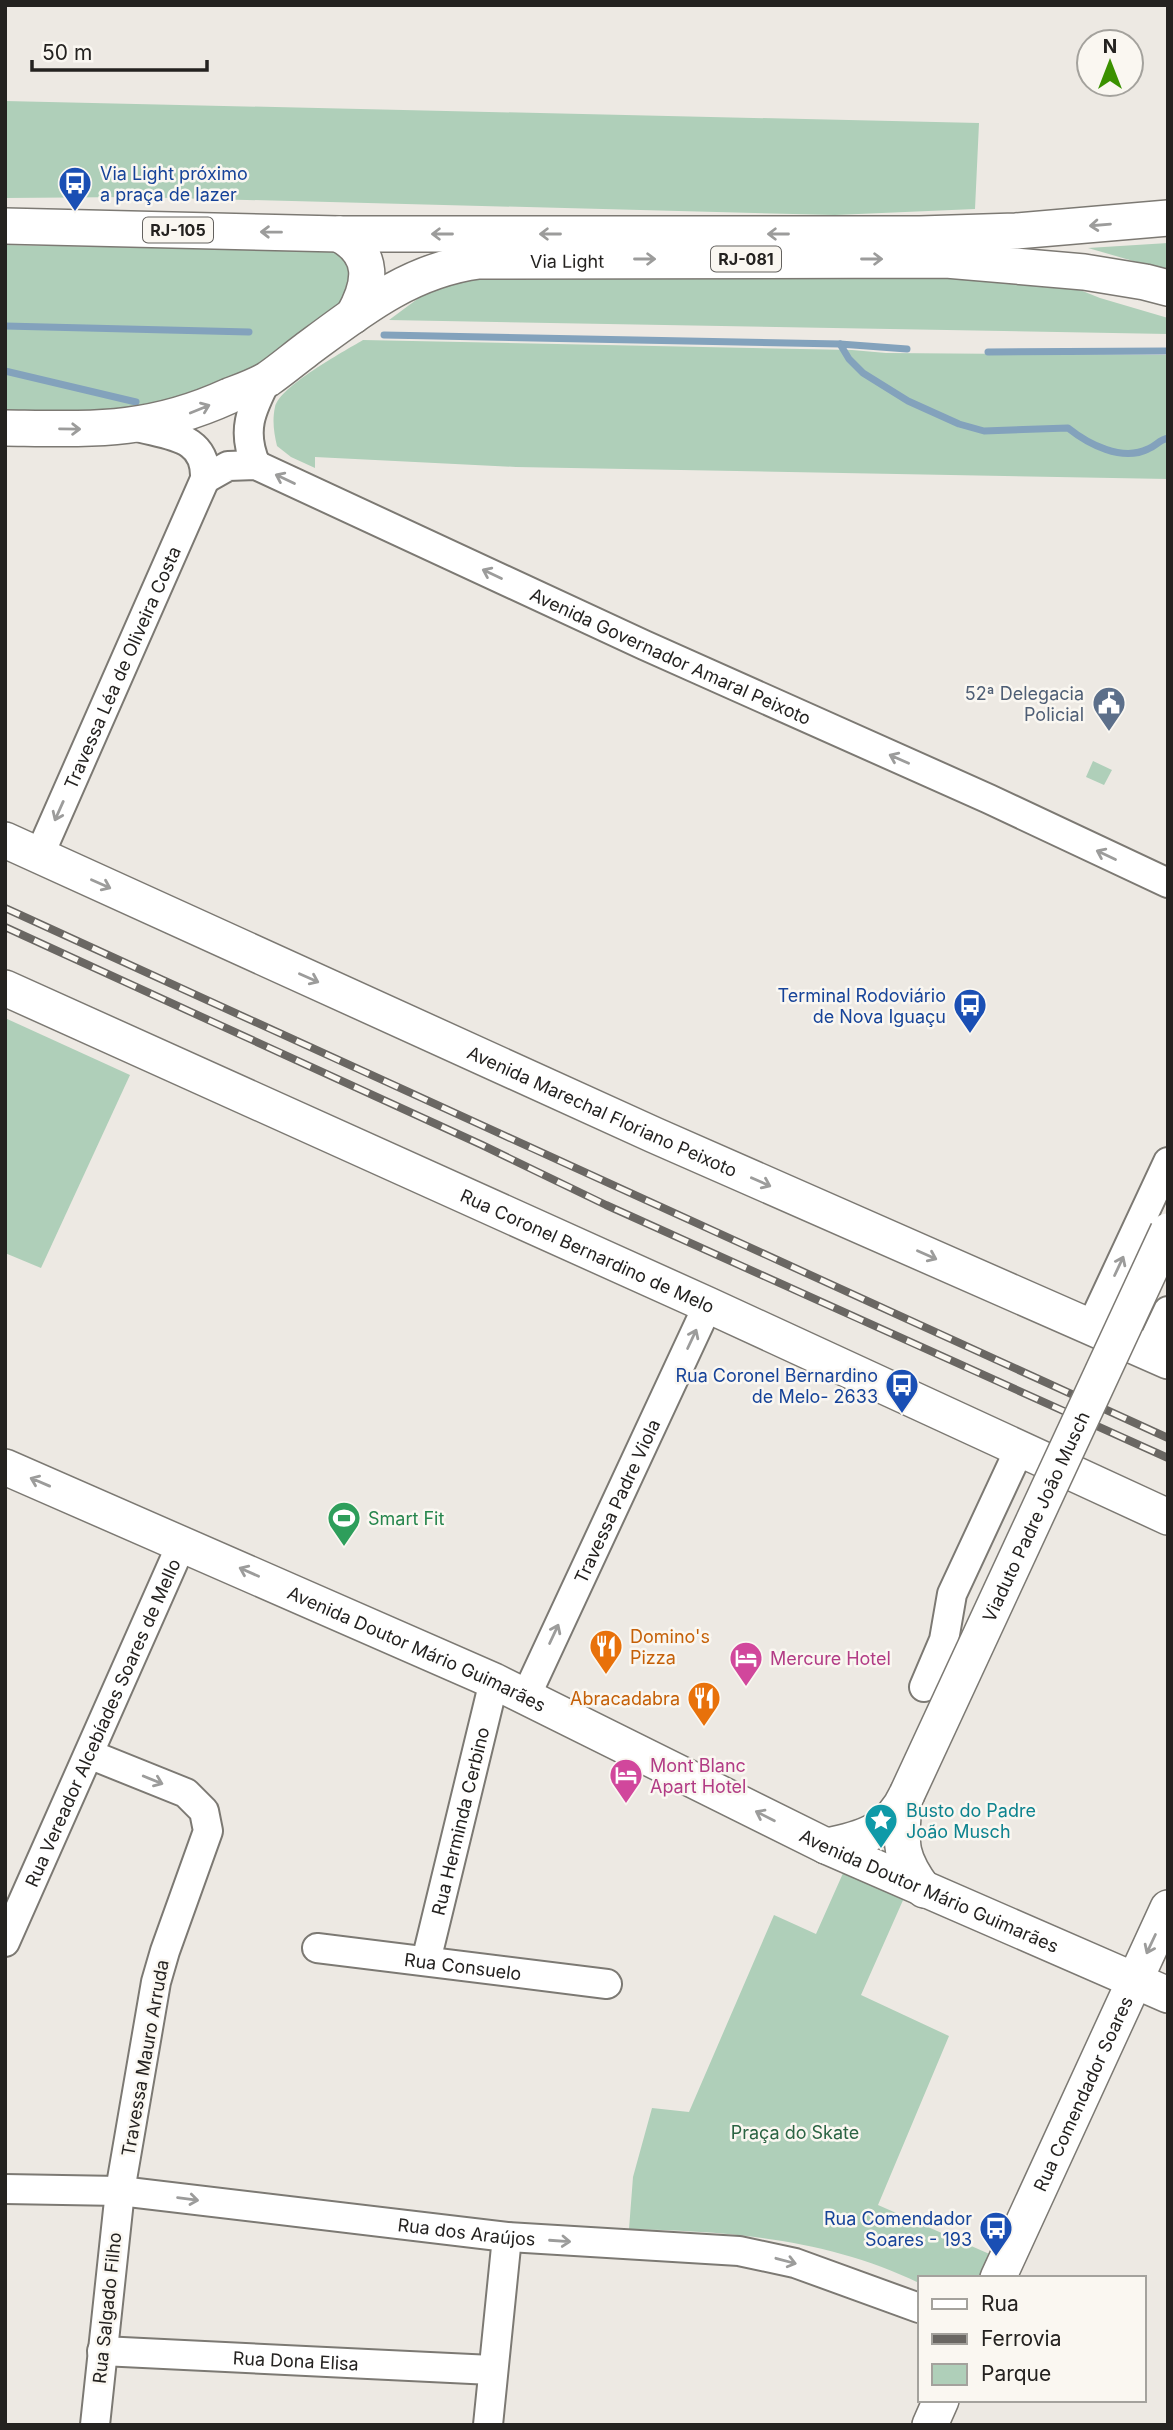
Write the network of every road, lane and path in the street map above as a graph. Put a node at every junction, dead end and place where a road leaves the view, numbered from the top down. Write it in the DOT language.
graph roads {
  1 [pos="1168,218"];
  2 [pos="5,226"];
  3 [pos="339,234"];
  4 [pos="1168,288"];
  5 [pos="353,316"];
  6 [pos="267,379"];
  7 [pos="134,426"];
  8 [pos="5,428"];
  9 [pos="256,465"];
  10 [pos="205,479"];
  11 [pos="5,840"];
  12 [pos="39,856"];
  13 [pos="1168,883"];
  14 [pos="5,988"];
  15 [pos="1168,1162"];
  16 [pos="1168,1231"];
  17 [pos="708,1305"];
  18 [pos="1168,1311"];
  19 [pos="1091,1328"];
  20 [pos="1158,1357"];
  21 [pos="1020,1448"];
  22 [pos="5,1466"];
  23 [pos="1168,1517"];
  24 [pos="182,1543"];
  25 [pos="494,1681"];
  26 [pos="924,1688"];
  27 [pos="526,1696"];
  28 [pos="89,1754"];
  29 [pos="906,1798"];
  30 [pos="826,1846"];
  31 [pos="924,1890"];
  32 [pos="13,1901"];
  33 [pos="1168,1908"];
  34 [pos="5,1942"];
  35 [pos="317,1948"];
  36 [pos="426,1961"];
  37 [pos="1134,1980"];
  38 [pos="607,1984"];
  39 [pos="1168,1995"];
  40 [pos="5,2189"];
  41 [pos="120,2191"];
  42 [pos="507,2237"];
  43 [pos="999,2276"];
  44 [pos="918,2308"];
  45 [pos="102,2351"];
  46 [pos="492,2370"];
  47 [pos="940,2402"];
  48 [pos="95,2425"];
  49 [pos="488,2425"];
  50 [pos="930,2425"];
  1 -- 3 [label="main road, Via Light / RJ-081, one-way"];
  3 -- 2 [label="main road, Via Light / RJ-105, one-way"];
  3 -- 5 [label="main road"];
  5 -- 4 [label="main road, Via Light / RJ-081, one-way"];
  5 -- 6 [label="main road, Via Light"];
  7 -- 6 [label="main road, Via Light, one-way"];
  6 -- 9 [label="street"];
  8 -- 7 [label="main road, Via Light, one-way"];
  7 -- 10 [label="street"];
  9 -- 10 [label="street"];
  13 -- 9 [label="street, Avenida Governador Amaral Peixoto, one-way"];
  10 -- 12 [label="street, Travessa Léa de Oliveira Costa, one-way"];
  11 -- 12 [label="main road, Avenida Marechal Floriano Peixoto"];
  12 -- 19 [label="main road, Avenida Marechal Floriano Peixoto, one-way"];
  14 -- 17 [label="main road, Rua Coronel Bernardino de Melo"];
  19 -- 15 [label="street, one-way"];
  16 -- 29 [label="main road, Viaduto Padre João Musch, bridge"];
  17 -- 21 [label="main road, Rua Coronel Bernardino de Melo"];
  27 -- 17 [label="street, Travessa Padre Viola, one-way"];
  18 -- 20 [label="street"];
  19 -- 20 [label="main road, Avenida Marechal Floriano Peixoto"];
  21 -- 23 [label="main road, Rua Coronel Bernardino de Melo"];
  21 -- 26 [label="street"];
  24 -- 22 [label="main road, Avenida Doutor Mário Guimarães, one-way"];
  25 -- 24 [label="main road, Avenida Doutor Mário Guimarães, one-way"];
  24 -- 28 [label="street, Rua Vereador Alcebíades Soares de Mello"];
  25 -- 27 [label="main road, Avenida Doutor Mário Guimarães"];
  25 -- 36 [label="street, Rua Herminda Cerbino"];
  30 -- 27 [label="main road, Avenida Doutor Mário Guimarães, one-way"];
  28 -- 32 [label="street, Rua Vereador Alcebíades Soares de Mello"];
  28 -- 41 [label="street, Travessa Mauro Arruda, one-way"];
  29 -- 30 [label="main road, Viaduto Padre João Musch"];
  29 -- 31 [label="main road, Viaduto Padre João Musch"];
  30 -- 31 [label="main road, Avenida Doutor Mário Guimarães"];
  31 -- 37 [label="main road, Avenida Doutor Mário Guimarães"];
  32 -- 34 [label="street, Rua Vereador Alcebíades Soares de Mello"];
  33 -- 37 [label="main road, Rua Comendador Soares, one-way"];
  35 -- 36 [label="street, Rua Consuelo"];
  36 -- 38 [label="street, Rua Consuelo"];
  37 -- 39 [label="main road, Avenida Doutor Mário Guimarães"];
  37 -- 43 [label="main road, Rua Comendador Soares"];
  40 -- 41 [label="street, Rua dos Araújos"];
  41 -- 42 [label="street, Rua dos Araújos, one-way"];
  41 -- 45 [label="street, Rua Salgado Filho"];
  42 -- 44 [label="street, Rua dos Araújos, one-way"];
  42 -- 46 [label="street"];
  45 -- 46 [label="street, Rua Dona Elisa"];
  45 -- 48 [label="street, Rua Salgado Filho"];
  46 -- 49 [label="street"];
  47 -- 50 [label="main road"];
}
